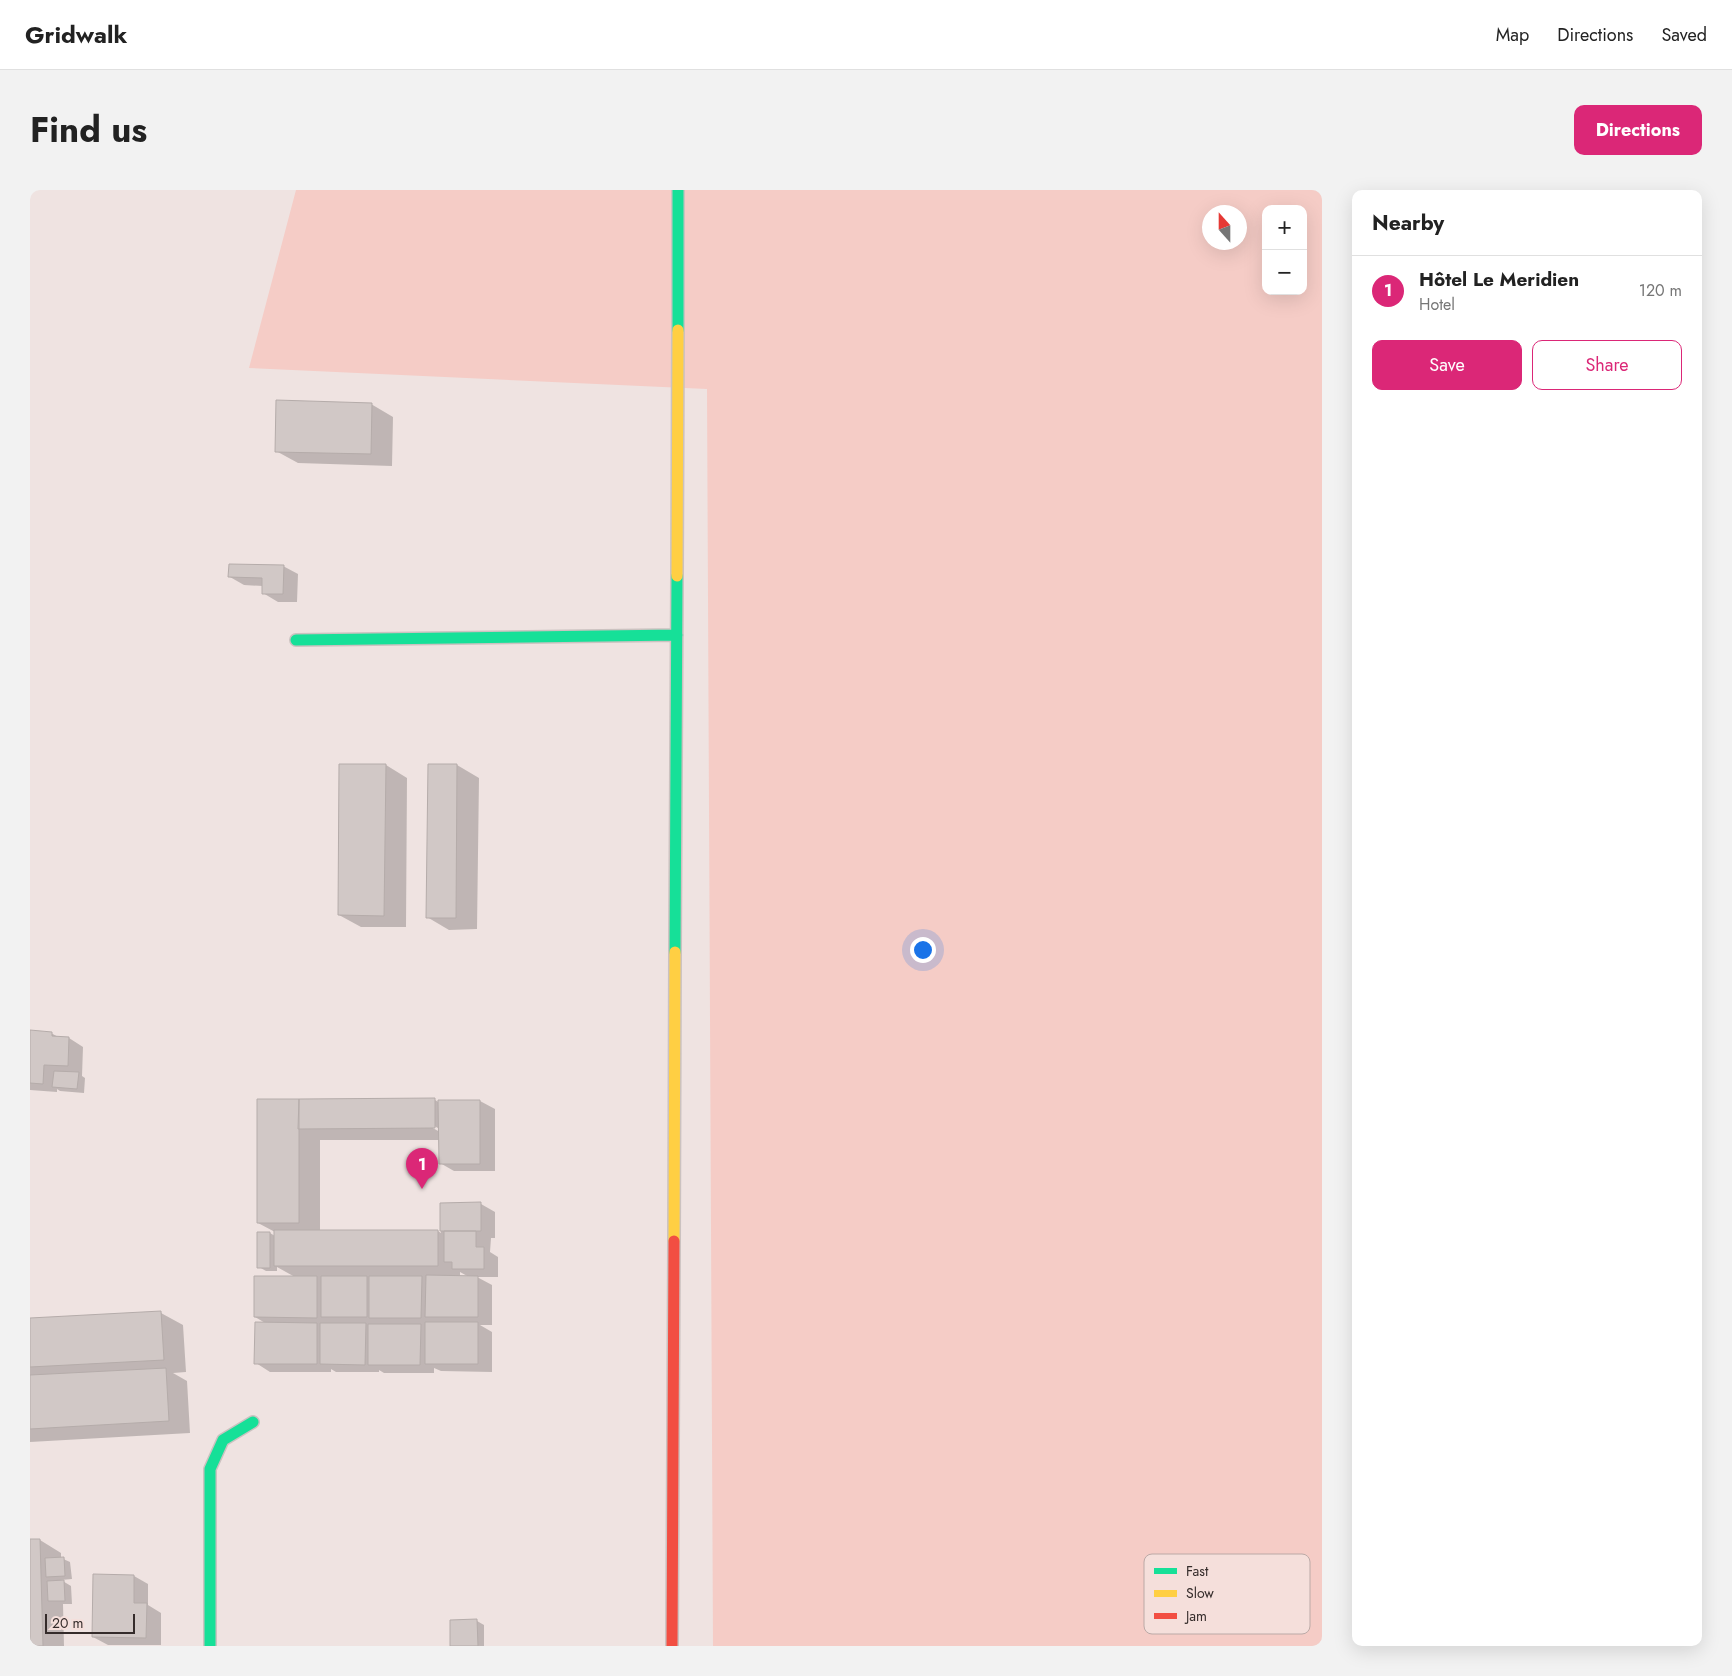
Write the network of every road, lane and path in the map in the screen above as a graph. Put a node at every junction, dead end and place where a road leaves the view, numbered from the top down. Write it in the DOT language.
graph roads {
  1 [pos="678,190"];
  2 [pos="677,635"];
  3 [pos="296,640"];
  4 [pos="253,1422"];
  5 [pos="210,1646"];
  6 [pos="672,1646"];
  1 -- 2 [label="street"];
  2 -- 3 [label="street"];
  2 -- 6 [label="street"];
  4 -- 5 [label="street"];
}
